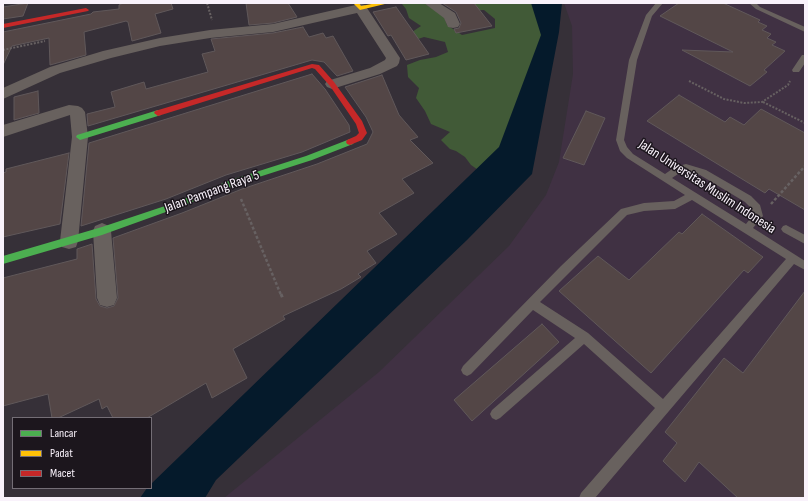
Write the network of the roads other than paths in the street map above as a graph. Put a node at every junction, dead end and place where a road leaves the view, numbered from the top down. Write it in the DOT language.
graph roads {
  1 [pos="386,3"];
  2 [pos="430,3"];
  3 [pos="660,3"];
  4 [pos="752,3"];
  5 [pos="358,6"];
  6 [pos="86,10"];
  7 [pos="453,24"];
  8 [pos="3,26"];
  9 [pos="805,30"];
  10 [pos="805,58"];
  11 [pos="796,70"];
  12 [pos="332,84"];
  13 [pos="3,94"];
  14 [pos="3,131"];
  15 [pos="80,137"];
  16 [pos="666,178"];
  17 [pos="693,196"];
  18 [pos="747,229"];
  19 [pos="786,229"];
  20 [pos="102,231"];
  21 [pos="805,240"];
  22 [pos="69,241"];
  23 [pos="793,258"];
  24 [pos="3,260"];
  25 [pos="805,266"];
  26 [pos="107,298"];
  27 [pos="532,303"];
  28 [pos="584,338"];
  29 [pos="467,370"];
  30 [pos="664,408"];
  31 [pos="496,414"];
  32 [pos="586,498"];
  1 -- 5 [label="street"];
  2 -- 7 [label="street"];
  3 -- 16 [label="lane, Jalan Universitas Muslim Indonesia"];
  4 -- 9 [label="lane"];
  5 -- 12 [label="street"];
  5 -- 13 [label="street"];
  6 -- 8 [label="street"];
  10 -- 11 [label="lane"];
  12 -- 15 [label="street, Jalan Pampang Raya 5"];
  12 -- 20 [label="street, Jalan Pampang Raya 5"];
  14 -- 15 [label="street"];
  15 -- 22 [label="street"];
  16 -- 17 [label="lane, Jalan Universitas Muslim Indonesia"];
  16 -- 18 [label="lane"];
  17 -- 18 [label="lane, Jalan Universitas Muslim Indonesia"];
  17 -- 27 [label="lane"];
  18 -- 23 [label="lane, Jalan Universitas Muslim Indonesia"];
  19 -- 21 [label="lane"];
  20 -- 22 [label="street, Jalan Pampang Raya 5"];
  20 -- 26 [label="street"];
  22 -- 24 [label="street, Jalan Pampang Raya 5"];
  23 -- 25 [label="lane, Jalan Universitas Muslim Indonesia"];
  23 -- 30 [label="lane"];
  27 -- 28 [label="lane"];
  27 -- 29 [label="lane"];
  28 -- 30 [label="lane"];
  28 -- 31 [label="lane"];
  30 -- 32 [label="lane"];
}
